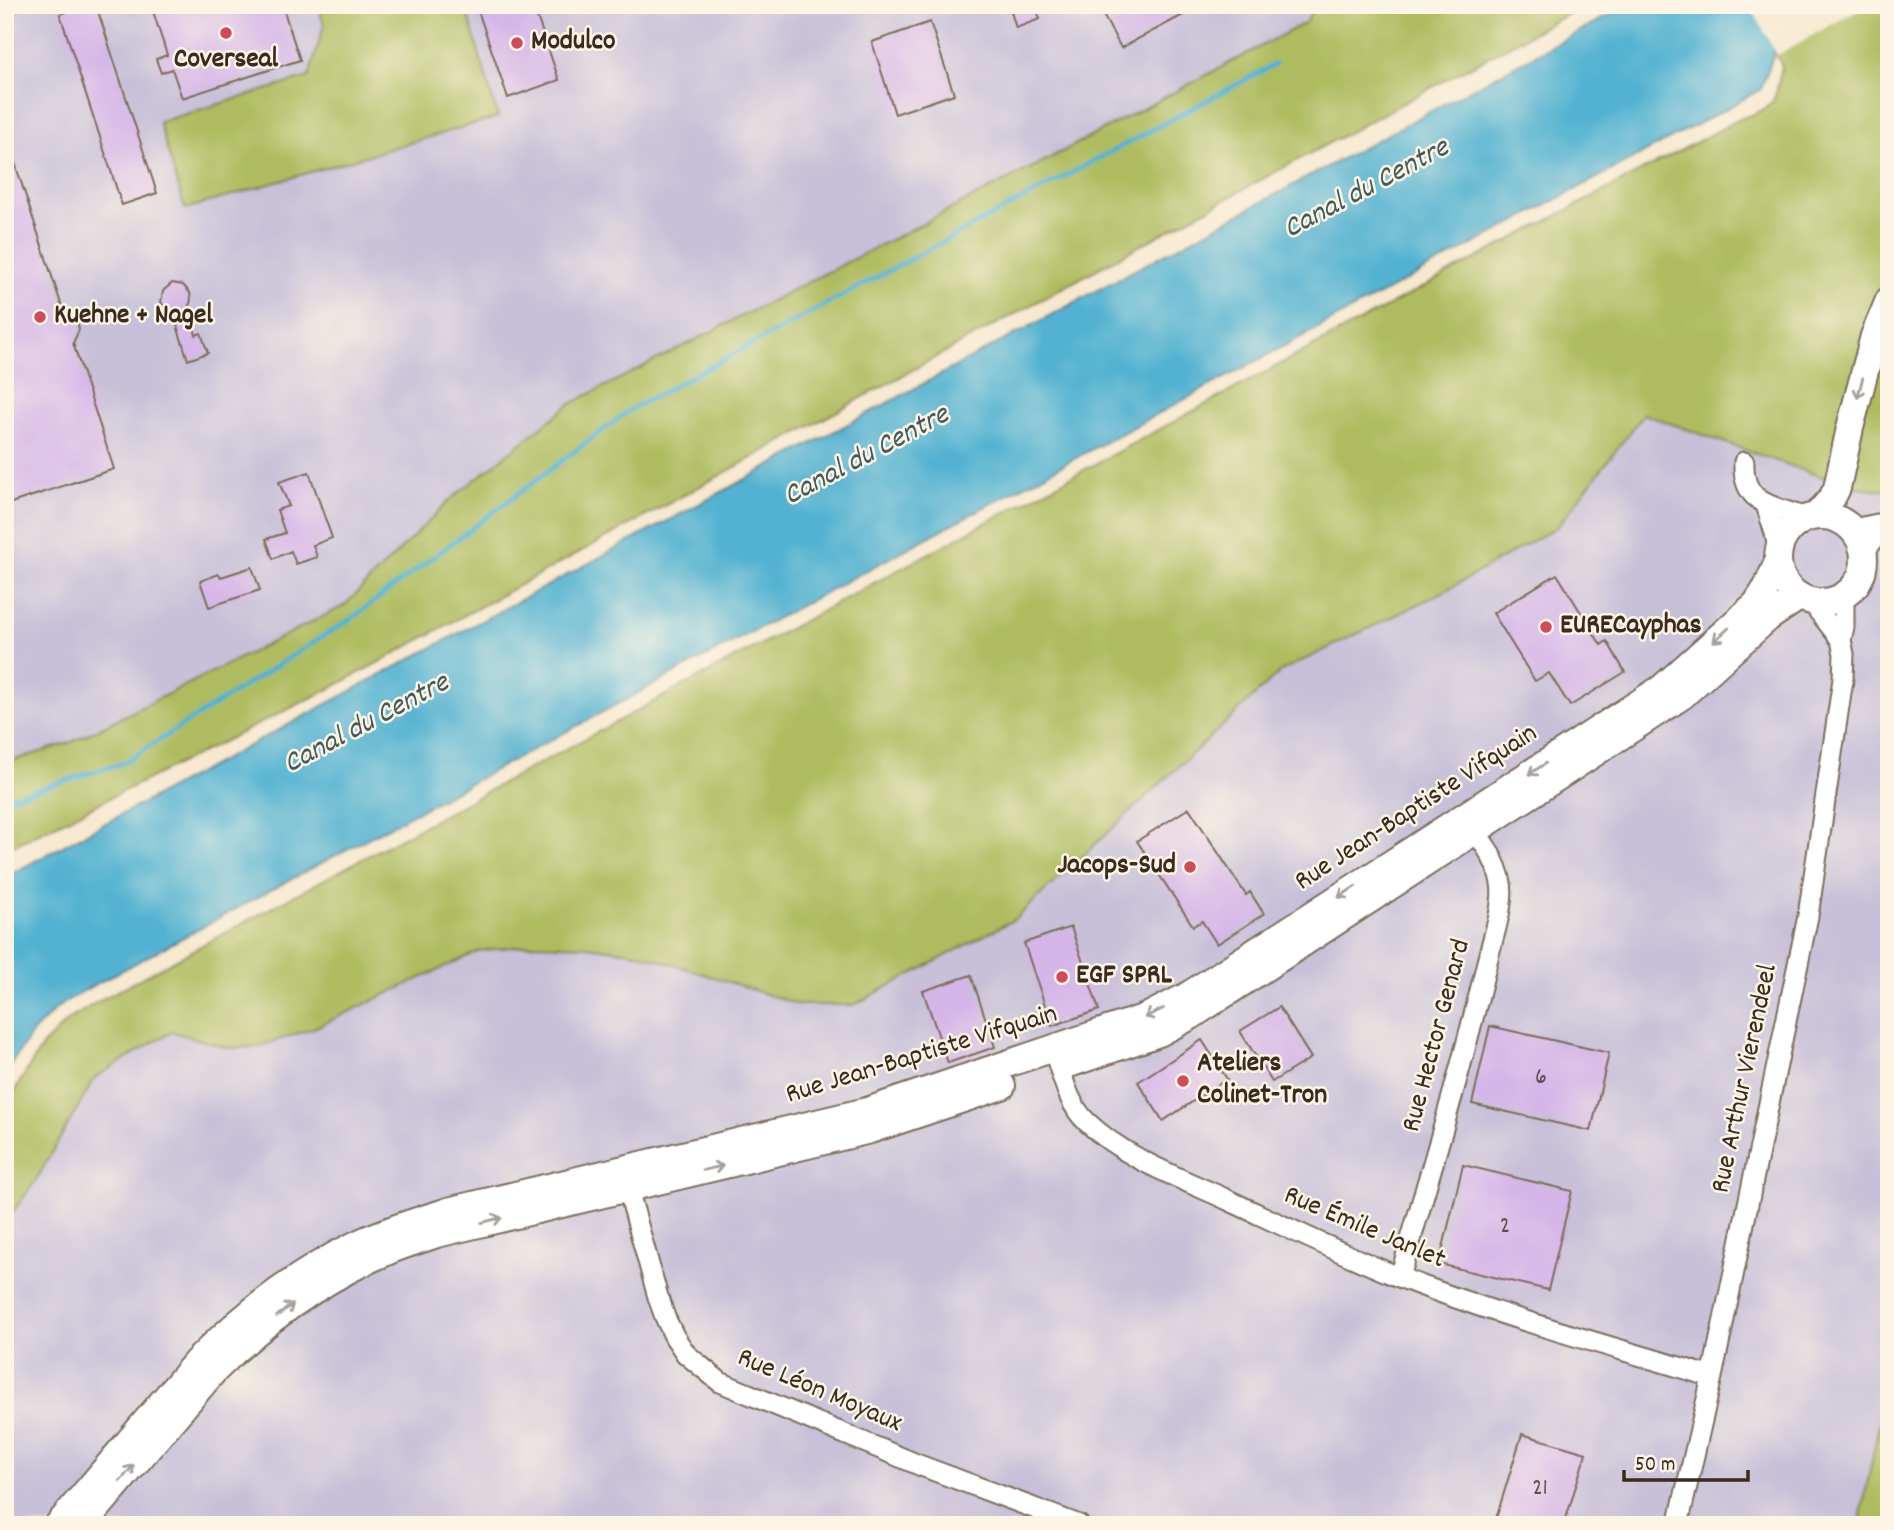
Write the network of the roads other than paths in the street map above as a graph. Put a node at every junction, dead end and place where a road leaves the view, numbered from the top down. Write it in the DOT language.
graph roads {
  1 [pos="1889,300"];
  2 [pos="1744,462"];
  3 [pos="1766,505"];
  4 [pos="1811,517"];
  5 [pos="1888,521"];
  6 [pos="1859,540"];
  7 [pos="1778,557"];
  8 [pos="1844,596"];
  9 [pos="1806,599"];
  10 [pos="1841,640"];
  11 [pos="1469,824"];
  12 [pos="1056,1058"];
  13 [pos="626,1179"];
  14 [pos="1400,1277"];
  15 [pos="1712,1377"];
  16 [pos="58,1525"];
  17 [pos="83,1525"];
  18 [pos="1079,1525"];
  19 [pos="1678,1525"];
  1 -- 4 [label="street, Rue Jean-Baptiste Vifquain, one-way"];
  2 -- 3 [label="street"];
  3 -- 4 [label="street"];
  3 -- 7 [label="street"];
  4 -- 6 [label="street"];
  4 -- 7 [label="street, Rue Jean-Baptiste Vifquain"];
  5 -- 6 [label="street"];
  6 -- 8 [label="street"];
  7 -- 9 [label="street"];
  7 -- 11 [label="street, Rue Jean-Baptiste Vifquain, one-way"];
  8 -- 9 [label="street, Rue Jean-Baptiste Vifquain"];
  8 -- 10 [label="street, Rue Arthur Vierendeel"];
  9 -- 10 [label="street"];
  9 -- 11 [label="street, Rue Jean-Baptiste Vifquain"];
  10 -- 15 [label="street, Rue Arthur Vierendeel"];
  11 -- 12 [label="street, Rue Jean-Baptiste Vifquain"];
  11 -- 14 [label="street, Rue Hector Genard"];
  12 -- 13 [label="street, Rue Jean-Baptiste Vifquain"];
  12 -- 14 [label="street, Rue Émile Janlet"];
  13 -- 16 [label="street, Rue Jean-Baptiste Vifquain"];
  17 -- 13 [label="street, Rue Jean-Baptiste Vifquain, one-way"];
  13 -- 18 [label="street, Rue Léon Moyaux"];
  14 -- 15 [label="street, Rue Émile Janlet"];
  15 -- 19 [label="street, Rue Arthur Vierendeel"];
}
